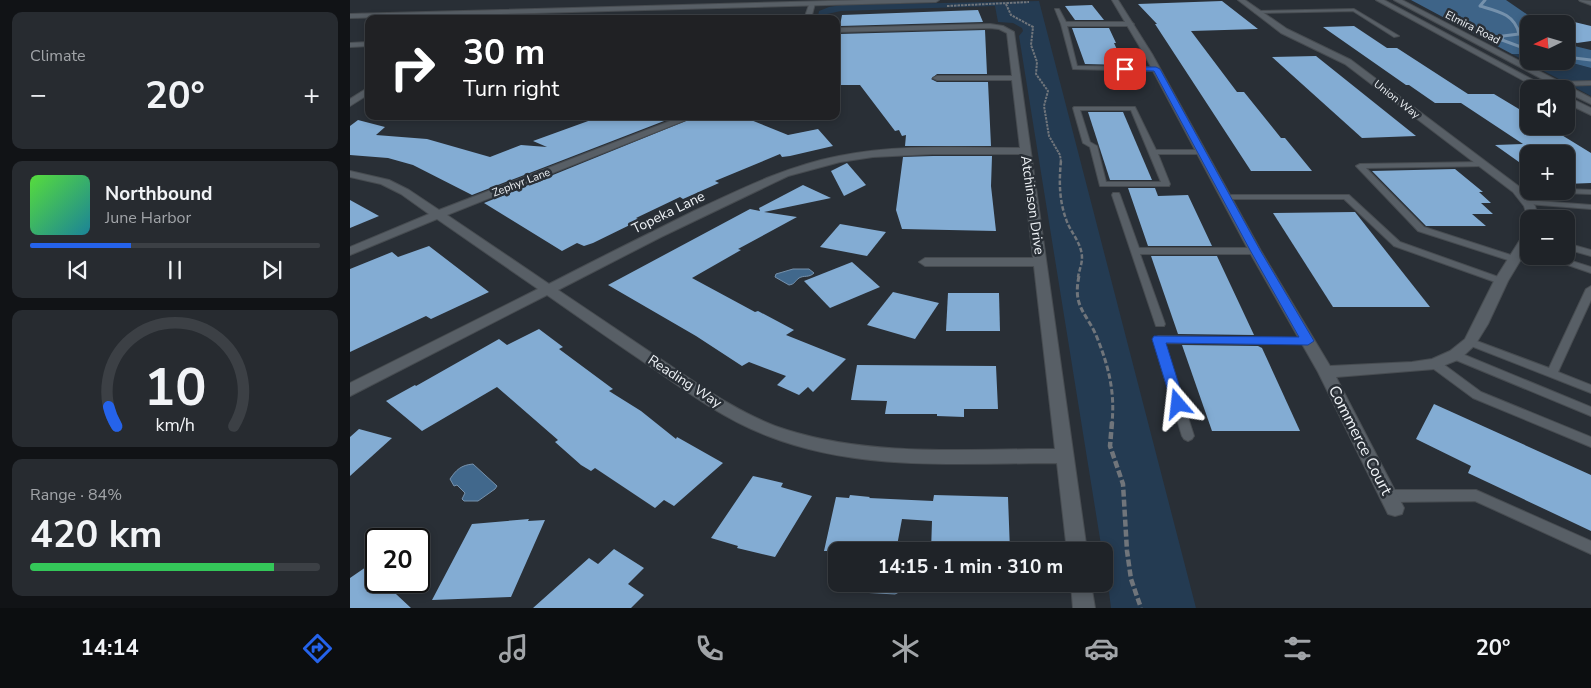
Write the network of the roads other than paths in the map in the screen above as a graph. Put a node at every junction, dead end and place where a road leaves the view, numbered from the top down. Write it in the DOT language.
graph roads {
  1 [pos="658,0"];
  2 [pos="803,0"];
  3 [pos="820,0"];
  4 [pos="936,0"];
  5 [pos="1115,0"];
  6 [pos="1241,0"];
  7 [pos="1379,0"];
  8 [pos="1397,0"];
  9 [pos="1582,0"];
  10 [pos="580,2"];
  11 [pos="812,3"];
  12 [pos="1591,3"];
  13 [pos="718,5"];
  14 [pos="1058,10"];
  15 [pos="1256,12"];
  16 [pos="383,15"];
  17 [pos="809,15"];
  18 [pos="350,16"];
  19 [pos="365,16"];
  20 [pos="1064,24"];
  21 [pos="1131,24"];
  22 [pos="840,30"];
  23 [pos="1396,36"];
  24 [pos="350,44"];
  25 [pos="365,44"];
  26 [pos="1156,69"];
  27 [pos="937,78"];
  28 [pos="1015,78"];
  29 [pos="1529,80"];
  30 [pos="1551,80"];
  31 [pos="1591,83"];
  32 [pos="1575,84"];
  33 [pos="1575,92"];
  34 [pos="365,93"];
  35 [pos="1591,101"];
  36 [pos="350,103"];
  37 [pos="1575,104"];
  38 [pos="1591,112"];
  39 [pos="682,120"];
  40 [pos="1025,151"];
  41 [pos="1153,152"];
  42 [pos="1202,152"];
  43 [pos="1483,164"];
  44 [pos="350,174"];
  45 [pos="1517,190"];
  46 [pos="1575,191"];
  47 [pos="1591,192"];
  48 [pos="1116,195"];
  49 [pos="1226,197"];
  50 [pos="1528,202"];
  51 [pos="1591,207"];
  52 [pos="1532,210"];
  53 [pos="439,214"];
  54 [pos="1575,249"];
  55 [pos="1255,250"];
  56 [pos="350,251"];
  57 [pos="1135,251"];
  58 [pos="1520,253"];
  59 [pos="1591,253"];
  60 [pos="1520,254"];
  61 [pos="925,262"];
  62 [pos="1040,262"];
  63 [pos="1575,265"];
  64 [pos="1591,270"];
  65 [pos="1501,281"];
  66 [pos="548,288"];
  67 [pos="1591,289"];
  68 [pos="1160,324"];
  69 [pos="1308,341"];
  70 [pos="1470,342"];
  71 [pos="1455,355"];
  72 [pos="1435,364"];
  73 [pos="1326,372"];
  74 [pos="1552,374"];
  75 [pos="1591,389"];
  76 [pos="350,390"];
  77 [pos="1591,412"];
  78 [pos="1188,436"];
  79 [pos="1591,442"];
  80 [pos="1064,456"];
  81 [pos="1392,502"];
  82 [pos="1076,542"];
  83 [pos="1591,548"];
  84 [pos="1082,592"];
  85 [pos="1084,608"];
  1 -- 10 [label="main road"];
  2 -- 13 [label="street"];
  3 -- 11 [label="street"];
  4 -- 11 [label="street"];
  5 -- 21 [label="street, Commerce Court"];
  6 -- 15 [label="street, Union Way"];
  7 -- 29 [label="street, Elmira Road"];
  8 -- 30 [label="street, Elmira Road"];
  9 -- 12 [label="street"];
  11 -- 13 [label="street"];
  11 -- 17 [label="street"];
  13 -- 16 [label="street"];
  14 -- 20 [label="lane"];
  15 -- 23 [label="lane"];
  15 -- 43 [label="street, Union Way"];
  18 -- 19 [label="street"];
  20 -- 21 [label="lane"];
  20 -- 26 [label="lane"];
  21 -- 26 [label="street, Commerce Court"];
  22 -- 28 [label="street, Atchinson Drive"];
  24 -- 25 [label="street"];
  26 -- 42 [label="street, Commerce Court"];
  27 -- 28 [label="street"];
  28 -- 40 [label="street, Atchinson Drive"];
  31 -- 32 [label="lane"];
  33 -- 35 [label="street, Elmira Road"];
  34 -- 36 [label="street"];
  37 -- 38 [label="street"];
  39 -- 53 [label="street, Zephyr Lane"];
  40 -- 62 [label="street, Atchinson Drive"];
  40 -- 66 [label="street, Topeka Lane"];
  41 -- 41 [label="lane"];
  41 -- 42 [label="lane"];
  42 -- 49 [label="street, Commerce Court"];
  43 -- 45 [label="street, Union Way"];
  43 -- 58 [label="lane"];
  44 -- 53 [label="street, Reading Way"];
  45 -- 50 [label="street, Union Way"];
  46 -- 47 [label="lane"];
  48 -- 57 [label="lane"];
  49 -- 55 [label="street, Commerce Court"];
  49 -- 65 [label="lane"];
  50 -- 51 [label="lane"];
  50 -- 52 [label="street, Union Way"];
  53 -- 56 [label="street, Zephyr Lane"];
  53 -- 66 [label="street, Reading Way"];
  54 -- 59 [label="lane"];
  55 -- 57 [label="lane"];
  55 -- 69 [label="street, Commerce Court"];
  57 -- 68 [label="lane"];
  60 -- 65 [label="street"];
  61 -- 62 [label="street"];
  62 -- 80 [label="street, Atchinson Drive"];
  63 -- 64 [label="lane"];
  65 -- 70 [label="street"];
  66 -- 76 [label="street, Topeka Lane"];
  66 -- 80 [label="street, Reading Way"];
  67 -- 74 [label="lane"];
  69 -- 73 [label="street, Commerce Court"];
  69 -- 78 [label="lane"];
  70 -- 71 [label="street"];
  70 -- 74 [label="lane"];
  71 -- 72 [label="street"];
  71 -- 77 [label="lane"];
  72 -- 73 [label="street"];
  72 -- 79 [label="lane"];
  73 -- 81 [label="street, Commerce Court"];
  74 -- 75 [label="lane"];
  80 -- 82 [label="street, Atchinson Drive"];
  81 -- 83 [label="lane"];
  84 -- 85 [label="street"];
}
